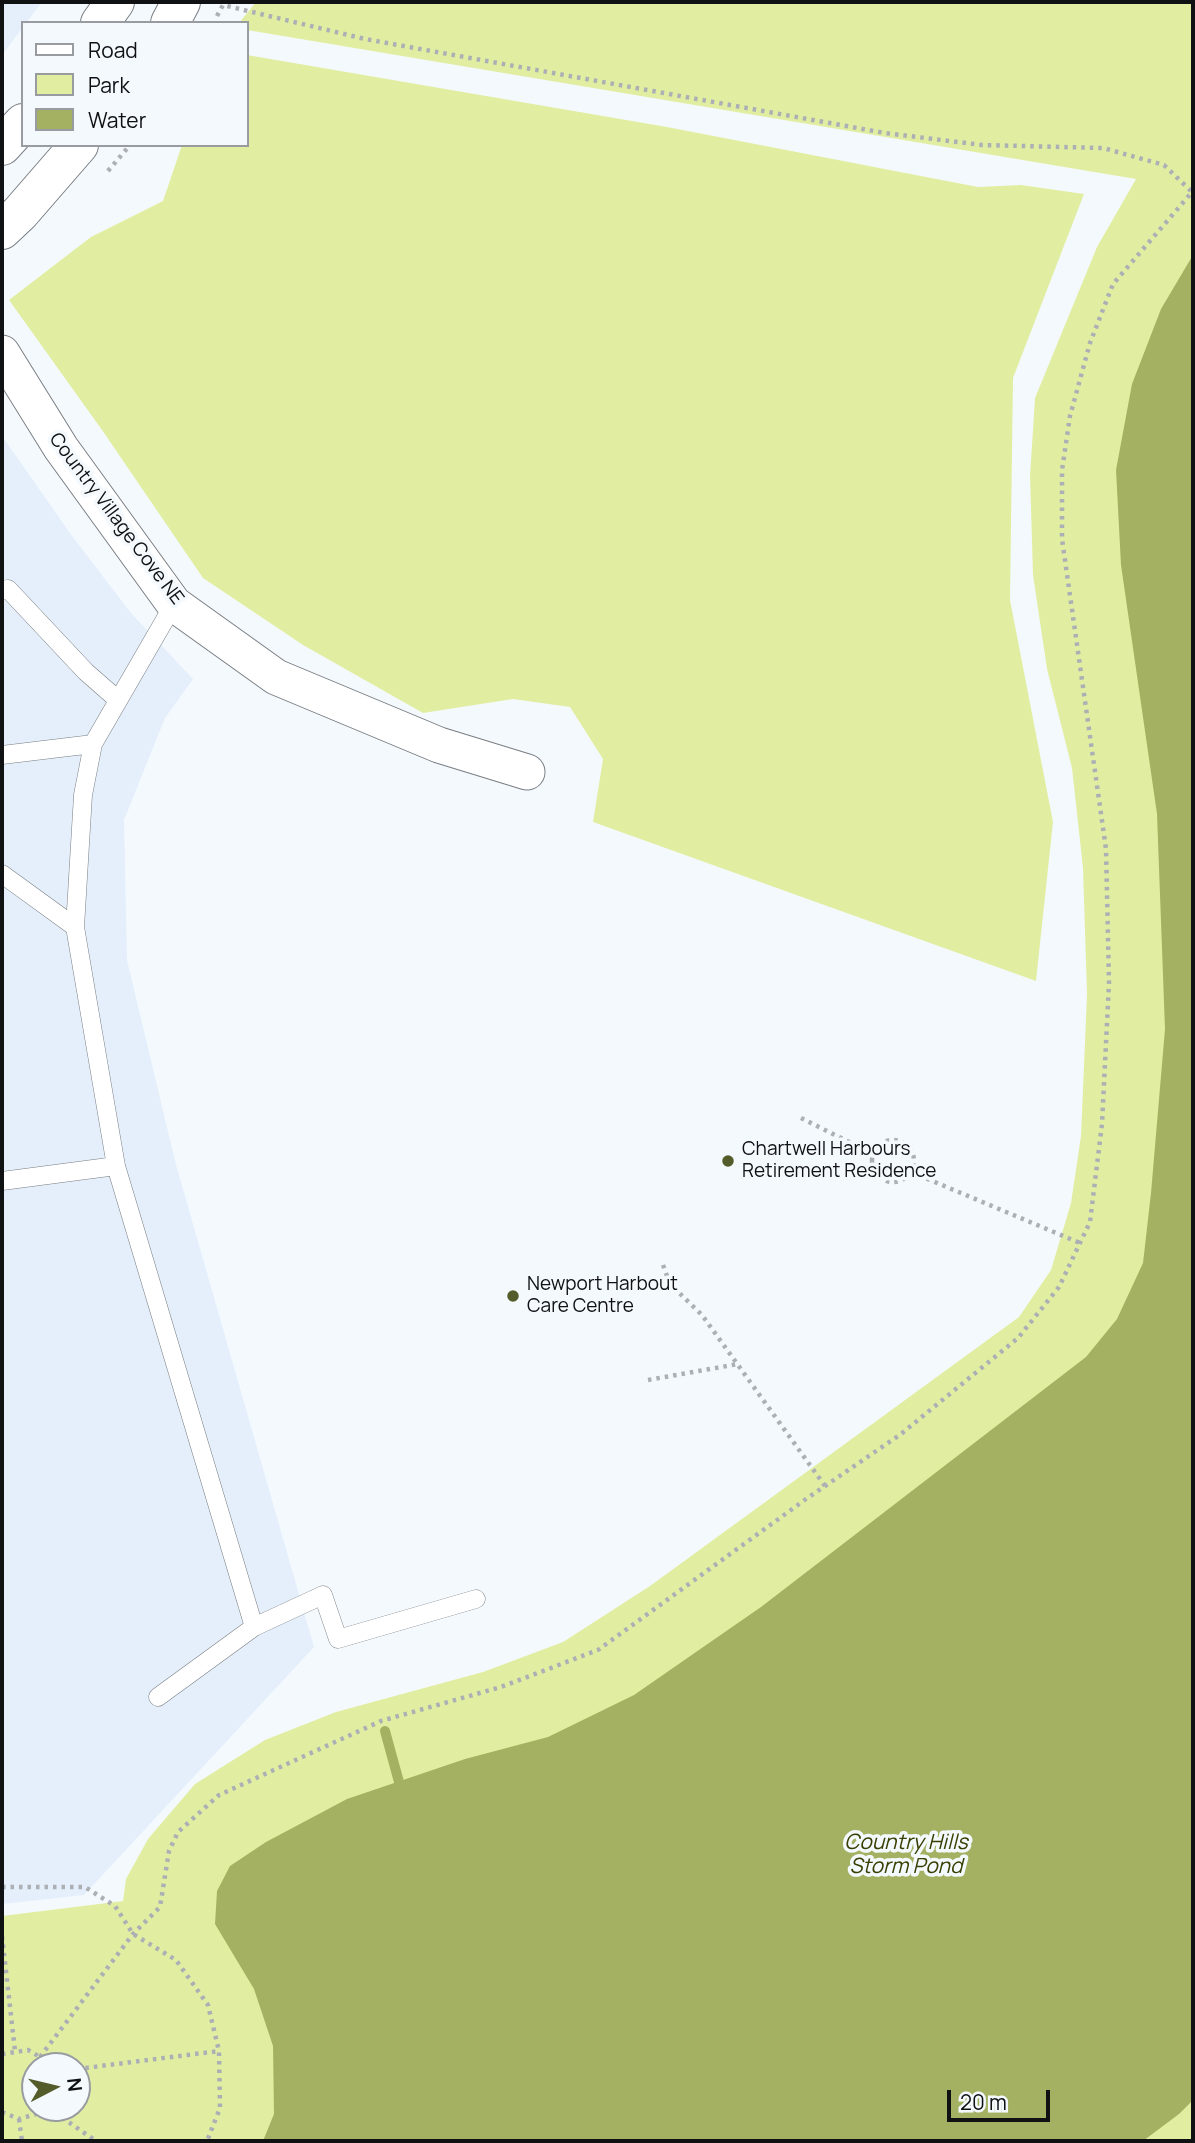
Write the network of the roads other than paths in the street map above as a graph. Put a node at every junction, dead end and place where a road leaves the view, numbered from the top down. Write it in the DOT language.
graph roads {
  1 [pos="115,2"];
  2 [pos="181,2"];
  3 [pos="101,21"];
  4 [pos="171,21"];
  5 [pos="21,125"];
  6 [pos="2,146"];
  7 [pos="77,147"];
  8 [pos="2,230"];
  9 [pos="2,353"];
  10 [pos="2,590"];
  11 [pos="174,604"];
  12 [pos="118,701"];
  13 [pos="93,744"];
  14 [pos="2,755"];
  15 [pos="527,772"];
  16 [pos="2,874"];
  17 [pos="75,927"];
  18 [pos="116,1166"];
  19 [pos="2,1181"];
  20 [pos="476,1599"];
  21 [pos="254,1628"];
  22 [pos="158,1697"];
  1 -- 3 [label="street"];
  2 -- 4 [label="street"];
  5 -- 6 [label="street"];
  7 -- 8 [label="street"];
  9 -- 11 [label="street, Country Village Cove NE"];
  10 -- 12 [label="lane"];
  11 -- 12 [label="lane"];
  11 -- 15 [label="street, Country Village Cove NE"];
  12 -- 13 [label="lane"];
  13 -- 14 [label="lane"];
  13 -- 17 [label="lane"];
  16 -- 17 [label="lane"];
  17 -- 18 [label="lane"];
  18 -- 19 [label="lane"];
  18 -- 21 [label="lane"];
  20 -- 21 [label="lane"];
  21 -- 22 [label="lane"];
}
